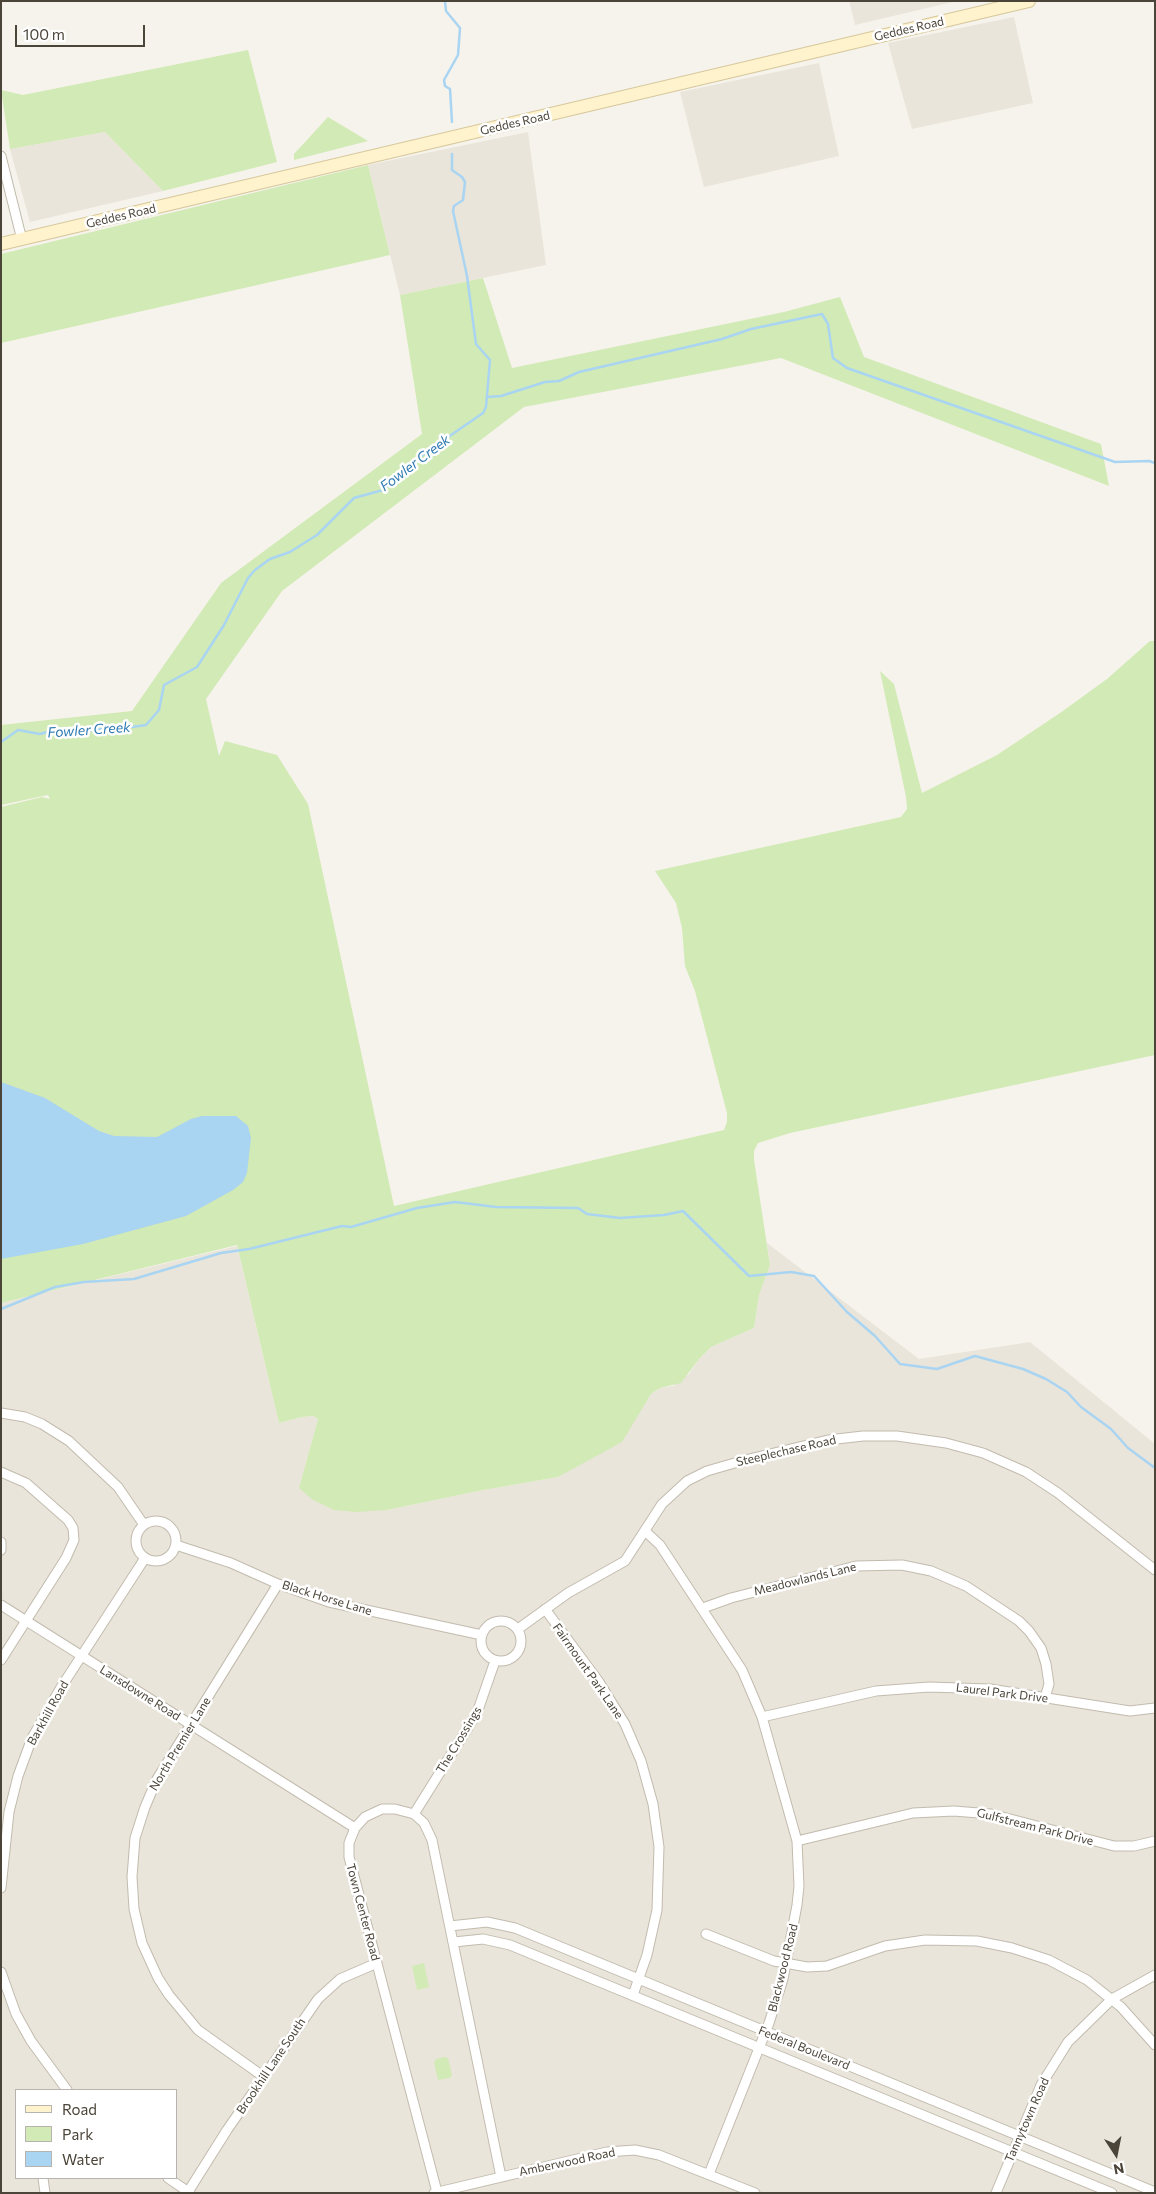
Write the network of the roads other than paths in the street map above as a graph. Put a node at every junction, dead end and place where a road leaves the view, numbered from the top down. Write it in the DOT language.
graph roads {
  1 [pos="1029,1"];
  2 [pos="1,156"];
  3 [pos="22,240"];
  4 [pos="1,244"];
  5 [pos="1,1413"];
  6 [pos="1,1472"];
  7 [pos="144,1525"];
  8 [pos="645,1531"];
  9 [pos="1,1542"];
  10 [pos="176,1545"];
  11 [pos="1,1550"];
  12 [pos="145,1558"];
  13 [pos="1155,1570"];
  14 [pos="278,1584"];
  15 [pos="1,1605"];
  16 [pos="703,1608"];
  17 [pos="545,1609"];
  18 [pos="26,1621"];
  19 [pos="518,1630"];
  20 [pos="482,1635"];
  21 [pos="81,1656"];
  22 [pos="1,1660"];
  23 [pos="495,1661"];
  24 [pos="1045,1698"];
  25 [pos="1155,1708"];
  26 [pos="762,1717"];
  27 [pos="191,1725"];
  28 [pos="414,1814"];
  29 [pos="355,1828"];
  30 [pos="797,1841"];
  31 [pos="1155,1841"];
  32 [pos="3,1842"];
  33 [pos="1,1888"];
  34 [pos="450,1926"];
  35 [pos="706,1934"];
  36 [pos="454,1942"];
  37 [pos="377,1963"];
  38 [pos="786,1965"];
  39 [pos="1,1972"];
  40 [pos="1155,1975"];
  41 [pos="639,1979"];
  42 [pos="633,1995"];
  43 [pos="1112,1999"];
  44 [pos="766,2032"];
  45 [pos="1155,2045"];
  46 [pos="759,2048"];
  47 [pos="264,2077"];
  48 [pos="66,2089"];
  49 [pos="1019,2136"];
  50 [pos="1013,2152"];
  51 [pos="709,2174"];
  52 [pos="501,2177"];
  53 [pos="43,2179"];
  54 [pos="169,2179"];
  55 [pos="469,2189"];
  56 [pos="188,2192"];
  57 [pos="435,2192"];
  58 [pos="1155,2192"];
  59 [pos="45,2193"];
  60 [pos="755,2193"];
  61 [pos="996,2193"];
  62 [pos="1112,2193"];
  1 -- 3 [label="main road, Geddes Road"];
  2 -- 3 [label="street"];
  3 -- 4 [label="main road, Geddes Road"];
  5 -- 7 [label="street"];
  6 -- 18 [label="street"];
  7 -- 10 [label="street"];
  7 -- 12 [label="street"];
  8 -- 13 [label="street, Steeplechase Road"];
  8 -- 16 [label="street, Blackwood Road"];
  8 -- 17 [label="street"];
  9 -- 11 [label="street"];
  10 -- 12 [label="street"];
  10 -- 14 [label="street, Black Horse Lane"];
  12 -- 21 [label="street, Barkhill Road"];
  14 -- 20 [label="street, Black Horse Lane"];
  14 -- 27 [label="street, North Premier Lane"];
  15 -- 18 [label="street, Lansdowne Road"];
  16 -- 24 [label="street, Meadowlands Lane"];
  16 -- 26 [label="street, Blackwood Road"];
  17 -- 19 [label="street"];
  17 -- 41 [label="street, Fairmount Park Lane"];
  18 -- 21 [label="street, Lansdowne Road"];
  18 -- 22 [label="street"];
  19 -- 20 [label="street"];
  19 -- 23 [label="street"];
  20 -- 23 [label="street"];
  21 -- 27 [label="street, Lansdowne Road"];
  21 -- 32 [label="street, Barkhill Road"];
  23 -- 28 [label="street, The Crossings"];
  24 -- 25 [label="street, Laurel Park Drive"];
  24 -- 26 [label="street, Laurel Park Drive"];
  26 -- 30 [label="street, Blackwood Road"];
  27 -- 29 [label="street, Lansdowne Road"];
  27 -- 47 [label="street, North Premier Lane"];
  28 -- 29 [label="street"];
  28 -- 34 [label="street"];
  29 -- 37 [label="street, Town Center Road"];
  30 -- 31 [label="street, Gulfstream Park Drive"];
  30 -- 38 [label="street, Blackwood Road"];
  32 -- 33 [label="street, Barkhill Road"];
  34 -- 36 [label="street"];
  34 -- 41 [label="street, Federal Boulevard"];
  35 -- 38 [label="street"];
  36 -- 42 [label="street, Federal Boulevard"];
  36 -- 52 [label="street"];
  37 -- 47 [label="street, Brookhill Lane South"];
  37 -- 57 [label="street, Town Center Road"];
  38 -- 43 [label="street"];
  38 -- 44 [label="street, Blackwood Road"];
  39 -- 48 [label="street"];
  40 -- 43 [label="street, Tannytown Road"];
  41 -- 42 [label="street, Fairmount Park Lane"];
  41 -- 44 [label="street, Federal Boulevard"];
  42 -- 46 [label="street, Federal Boulevard"];
  43 -- 45 [label="street"];
  43 -- 49 [label="street, Tannytown Road"];
  44 -- 46 [label="street, Blackwood Road"];
  44 -- 49 [label="street, Federal Boulevard"];
  46 -- 50 [label="street, Federal Boulevard"];
  46 -- 51 [label="street, Blackwood Road"];
  47 -- 56 [label="street, Brookhill Lane South"];
  49 -- 50 [label="street, Tannytown Road"];
  49 -- 58 [label="street, Federal Boulevard"];
  50 -- 61 [label="street, Tannytown Road"];
  50 -- 62 [label="street, Federal Boulevard"];
  51 -- 52 [label="street, Amberwood Road"];
  51 -- 60 [label="street, Amberwood Road"];
  52 -- 55 [label="street, Amberwood Road"];
  53 -- 59 [label="street"];
  54 -- 56 [label="street"];
  55 -- 57 [label="street, Amberwood Road"];
}
